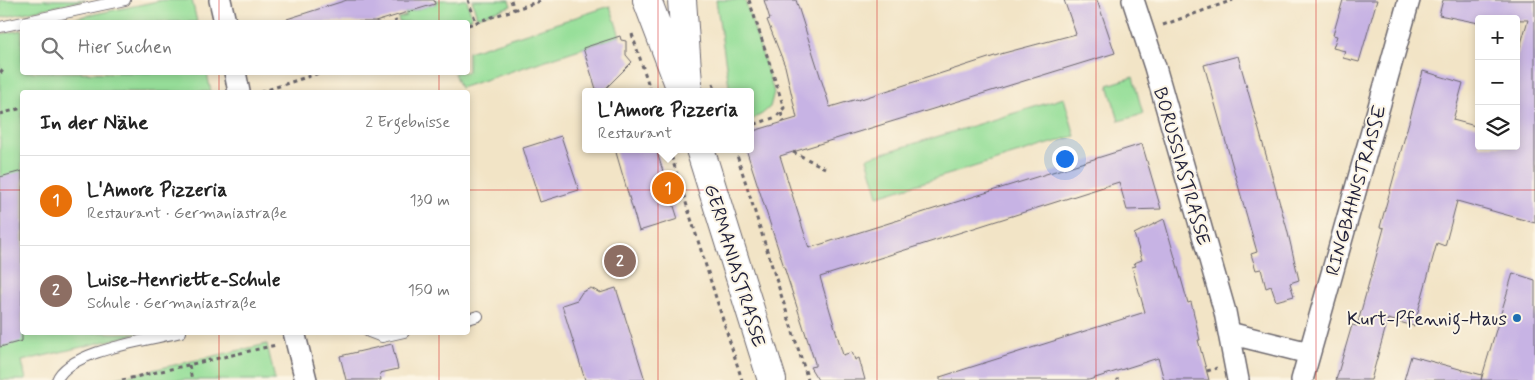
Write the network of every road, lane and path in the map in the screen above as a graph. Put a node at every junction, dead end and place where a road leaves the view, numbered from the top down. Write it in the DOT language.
graph roads {
  1 [pos="125,0"];
  2 [pos="220,0"];
  3 [pos="468,0"];
  4 [pos="511,0"];
  5 [pos="544,0"];
  6 [pos="647,0"];
  7 [pos="682,0"];
  8 [pos="749,0"];
  9 [pos="1133,0"];
  10 [pos="1233,0"];
  11 [pos="1409,0"];
  12 [pos="514,10"];
  13 [pos="32,20"];
  14 [pos="225,20"];
  15 [pos="476,22"];
  16 [pos="20,23"];
  17 [pos="470,24"];
  18 [pos="629,24"];
  19 [pos="0,27"];
  20 [pos="1144,32"];
  21 [pos="0,70"];
  22 [pos="5,75"];
  23 [pos="236,75"];
  24 [pos="313,75"];
  25 [pos="649,88"];
  26 [pos="680,88"];
  27 [pos="689,88"];
  28 [pos="239,90"];
  29 [pos="267,90"];
  30 [pos="20,109"];
  31 [pos="781,112"];
  32 [pos="0,114"];
  33 [pos="784,122"];
  34 [pos="754,125"];
  35 [pos="793,152"];
  36 [pos="670,153"];
  37 [pos="701,153"];
  38 [pos="736,153"];
  39 [pos="825,168"];
  40 [pos="478,316"];
  41 [pos="470,318"];
  42 [pos="1229,333"];
  43 [pos="169,335"];
  44 [pos="377,335"];
  45 [pos="391,335"];
  46 [pos="295,336"];
  47 [pos="1309,353"];
  48 [pos="189,365"];
  49 [pos="57,380"];
  50 [pos="122,380"];
  51 [pos="192,380"];
  52 [pos="306,380"];
  53 [pos="742,380"];
  54 [pos="772,380"];
  55 [pos="808,380"];
  56 [pos="1238,380"];
  57 [pos="1302,380"];
  1 -- 13 [label="lane"];
  2 -- 14 [label="street"];
  3 -- 15 [label="path"];
  4 -- 12 [label="path"];
  5 -- 12 [label="path"];
  6 -- 26 [label="street"];
  7 -- 27 [label="street"];
  8 -- 31 [label="path"];
  9 -- 20 [label="street, BORUSSIASTRASSE"];
  10 -- 20 [label="path"];
  11 -- 47 [label="street, RINGBAHNSTRASSE"];
  12 -- 15 [label="path"];
  15 -- 17 [label="path"];
  16 -- 19 [label="lane"];
  18 -- 25 [label="path"];
  20 -- 42 [label="street, BORUSSIASTRASSE"];
  21 -- 22 [label="path"];
  23 -- 28 [label="street"];
  24 -- 29 [label="path"];
  30 -- 32 [label="path"];
  31 -- 33 [label="path"];
  31 -- 34 [label="path"];
  35 -- 39 [label="path"];
  36 -- 53 [label="path"];
  37 -- 54 [label="street, GERMANIASTRASSE"];
  38 -- 55 [label="path"];
  40 -- 41 [label="lane"];
  42 -- 47 [label="street"];
  42 -- 56 [label="street, BORUSSIASTRASSE"];
  43 -- 49 [label="lane"];
  44 -- 45 [label="lane"];
  46 -- 48 [label="path"];
  46 -- 52 [label="street"];
  47 -- 57 [label="street, RINGBAHNSTRASSE"];
  48 -- 50 [label="path"];
  48 -- 51 [label="path"];
}
